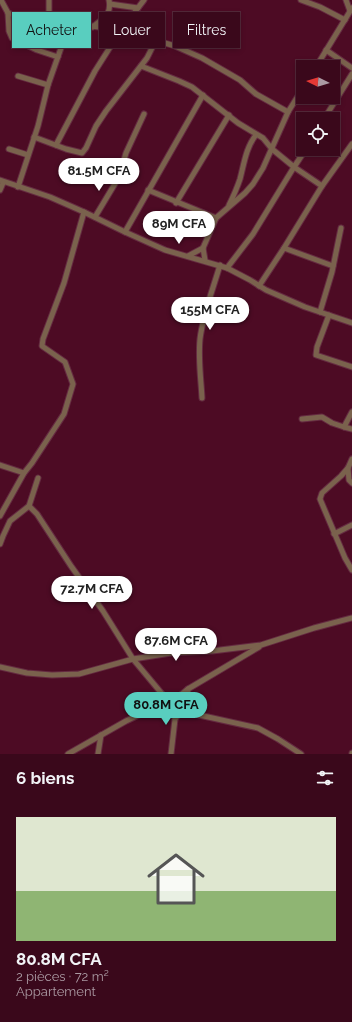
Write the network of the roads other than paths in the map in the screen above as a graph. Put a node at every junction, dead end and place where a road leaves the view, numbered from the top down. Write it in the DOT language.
graph roads {
  1 [pos="1,0"];
  2 [pos="49,0"];
  3 [pos="144,0"];
  4 [pos="301,0"];
  5 [pos="346,0"];
  6 [pos="109,2"];
  7 [pos="138,8"];
  8 [pos="351,10"];
  9 [pos="49,12"];
  10 [pos="135,12"];
  11 [pos="8,13"];
  12 [pos="12,14"];
  13 [pos="345,20"];
  14 [pos="93,26"];
  15 [pos="99,27"];
  16 [pos="165,43"];
  17 [pos="61,48"];
  18 [pos="110,48"];
  19 [pos="153,48"];
  20 [pos="326,50"];
  21 [pos="58,57"];
  22 [pos="320,60"];
  23 [pos="141,66"];
  24 [pos="352,68"];
  25 [pos="352,74"];
  26 [pos="18,76"];
  27 [pos="48,85"];
  28 [pos="203,95"];
  29 [pos="296,99"];
  30 [pos="288,112"];
  31 [pos="328,112"];
  32 [pos="144,114"];
  33 [pos="229,115"];
  34 [pos="256,135"];
  35 [pos="34,137"];
  36 [pos="352,144"];
  37 [pos="56,145"];
  38 [pos="9,149"];
  39 [pos="272,149"];
  40 [pos="28,156"];
  41 [pos="301,156"];
  42 [pos="294,167"];
  43 [pos="1,182"];
  44 [pos="322,186"];
  45 [pos="18,187"];
  46 [pos="0,190"];
  47 [pos="148,190"];
  48 [pos="176,202"];
  49 [pos="229,206"];
  50 [pos="84,212"];
  51 [pos="95,217"];
  52 [pos="216,218"];
  53 [pos="341,228"];
  54 [pos="125,232"];
  55 [pos="203,248"];
  56 [pos="284,248"];
  57 [pos="188,256"];
  58 [pos="205,260"];
  59 [pos="220,265"];
  60 [pos="333,266"];
  61 [pos="226,268"];
  62 [pos="259,286"];
  63 [pos="320,312"];
  64 [pos="328,315"];
  65 [pos="352,323"];
  66 [pos="352,368"];
  67 [pos="202,398"];
  68 [pos="352,412"];
  69 [pos="302,419"];
  70 [pos="344,427"];
  71 [pos="352,429"];
  72 [pos="352,459"];
  73 [pos="0,465"];
  74 [pos="348,468"];
  75 [pos="24,473"];
  76 [pos="38,478"];
  77 [pos="352,483"];
  78 [pos="29,506"];
  79 [pos="0,516"];
  80 [pos="352,525"];
  81 [pos="334,534"];
  82 [pos="0,544"];
  83 [pos="352,570"];
  84 [pos="352,618"];
  85 [pos="261,645"];
  86 [pos="133,659"];
  87 [pos="0,667"];
  88 [pos="188,689"];
  89 [pos="176,699"];
  90 [pos="168,701"];
  91 [pos="185,707"];
  92 [pos="175,719"];
  93 [pos="101,735"];
  94 [pos="68,754"];
  95 [pos="98,754"];
  96 [pos="171,754"];
  97 [pos="301,754"];
  1 -- 11 [label="street"];
  2 -- 9 [label="street"];
  3 -- 7 [label="street"];
  4 -- 13 [label="street"];
  5 -- 8 [label="street"];
  6 -- 7 [label="street"];
  6 -- 14 [label="street"];
  7 -- 10 [label="street"];
  8 -- 13 [label="street"];
  11 -- 12 [label="street"];
  11 -- 21 [label="street"];
  13 -- 20 [label="street"];
  14 -- 15 [label="street"];
  16 -- 30 [label="street"];
  17 -- 21 [label="street"];
  18 -- 37 [label="street"];
  19 -- 23 [label="street"];
  20 -- 22 [label="street"];
  20 -- 24 [label="street"];
  21 -- 27 [label="street"];
  23 -- 28 [label="street"];
  23 -- 37 [label="street"];
  25 -- 31 [label="street"];
  26 -- 27 [label="street"];
  27 -- 35 [label="street"];
  28 -- 33 [label="street"];
  28 -- 47 [label="street"];
  29 -- 30 [label="street"];
  30 -- 39 [label="street"];
  32 -- 51 [label="street"];
  33 -- 34 [label="street"];
  33 -- 48 [label="street"];
  34 -- 39 [label="street"];
  34 -- 49 [label="street"];
  35 -- 37 [label="street"];
  35 -- 40 [label="street"];
  36 -- 44 [label="street"];
  38 -- 40 [label="street"];
  39 -- 42 [label="street"];
  39 -- 49 [label="street"];
  40 -- 45 [label="street"];
  41 -- 42 [label="street"];
  42 -- 44 [label="street"];
  42 -- 61 [label="street"];
  43 -- 45 [label="street"];
  43 -- 46 [label="street"];
  44 -- 56 [label="street"];
  45 -- 50 [label="street"];
  47 -- 48 [label="street"];
  47 -- 54 [label="street"];
  48 -- 52 [label="street"];
  49 -- 52 [label="street"];
  50 -- 51 [label="street"];
  50 -- 75 [label="street"];
  51 -- 54 [label="street"];
  52 -- 55 [label="street"];
  53 -- 60 [label="street"];
  54 -- 57 [label="street"];
  55 -- 57 [label="street"];
  55 -- 58 [label="street"];
  56 -- 60 [label="street"];
  56 -- 62 [label="street"];
  57 -- 58 [label="street"];
  58 -- 59 [label="street"];
  59 -- 61 [label="street"];
  59 -- 67 [label="street"];
  60 -- 63 [label="street"];
  61 -- 62 [label="street"];
  62 -- 63 [label="street"];
  63 -- 64 [label="street"];
  64 -- 65 [label="street"];
  64 -- 66 [label="street"];
  68 -- 70 [label="street"];
  69 -- 70 [label="street"];
  70 -- 71 [label="street"];
  72 -- 74 [label="street"];
  73 -- 75 [label="street"];
  74 -- 77 [label="street"];
  74 -- 81 [label="street"];
  75 -- 79 [label="street"];
  76 -- 78 [label="street"];
  78 -- 82 [label="street"];
  78 -- 86 [label="street"];
  80 -- 81 [label="street"];
  81 -- 83 [label="street"];
  84 -- 85 [label="street"];
  85 -- 86 [label="street"];
  85 -- 88 [label="street"];
  86 -- 87 [label="street"];
  86 -- 90 [label="street"];
  88 -- 89 [label="street"];
  88 -- 91 [label="street"];
  89 -- 90 [label="street"];
  89 -- 91 [label="street"];
  89 -- 92 [label="street"];
  90 -- 93 [label="street"];
  91 -- 92 [label="street"];
  91 -- 97 [label="street"];
  92 -- 96 [label="street"];
  93 -- 94 [label="street"];
  93 -- 95 [label="street"];
}
